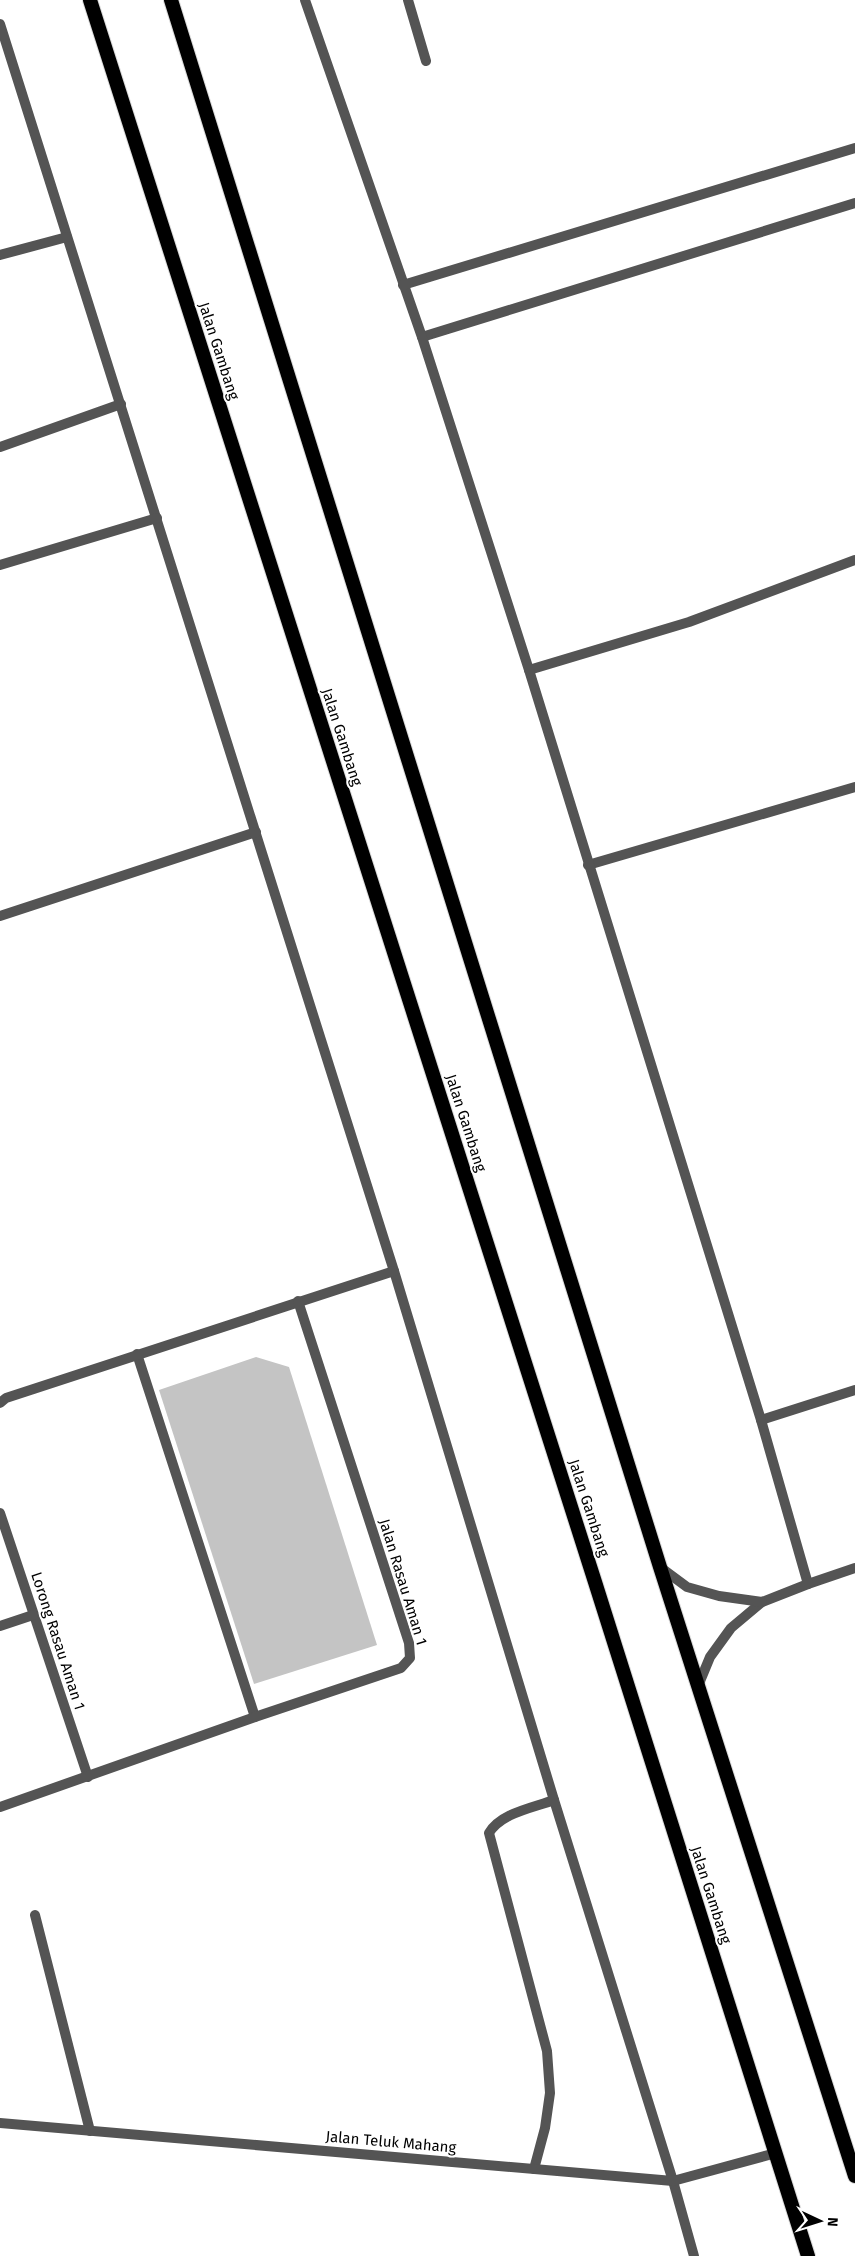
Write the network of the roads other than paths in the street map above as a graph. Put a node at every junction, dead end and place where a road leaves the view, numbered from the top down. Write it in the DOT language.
graph roads {
  1 [pos="90,0"];
  2 [pos="171,0"];
  3 [pos="305,0"];
  4 [pos="408,0"];
  5 [pos="0,24"];
  6 [pos="426,61"];
  7 [pos="855,148"];
  8 [pos="855,203"];
  9 [pos="67,237"];
  10 [pos="0,255"];
  11 [pos="403,285"];
  12 [pos="422,336"];
  13 [pos="121,404"];
  14 [pos="0,447"];
  15 [pos="157,518"];
  16 [pos="855,560"];
  17 [pos="0,565"];
  18 [pos="529,670"];
  19 [pos="855,787"];
  20 [pos="256,832"];
  21 [pos="588,864"];
  22 [pos="0,916"];
  23 [pos="394,1271"];
  24 [pos="298,1301"];
  25 [pos="136,1354"];
  26 [pos="855,1390"];
  27 [pos="0,1403"];
  28 [pos="761,1420"];
  29 [pos="0,1513"];
  30 [pos="660,1567"];
  31 [pos="855,1568"];
  32 [pos="808,1584"];
  33 [pos="762,1602"];
  34 [pos="33,1615"];
  35 [pos="0,1626"];
  36 [pos="698,1686"];
  37 [pos="255,1717"];
  38 [pos="88,1777"];
  39 [pos="554,1800"];
  40 [pos="0,1807"];
  41 [pos="35,1915"];
  42 [pos="0,2123"];
  43 [pos="90,2131"];
  44 [pos="776,2153"];
  45 [pos="534,2169"];
  46 [pos="855,2176"];
  47 [pos="672,2181"];
  48 [pos="694,2256"];
  49 [pos="808,2256"];
  1 -- 44 [label="highway, Jalan Gambang"];
  2 -- 30 [label="highway"];
  3 -- 11 [label="street"];
  4 -- 6 [label="street"];
  5 -- 9 [label="street"];
  7 -- 11 [label="street"];
  8 -- 12 [label="street"];
  9 -- 10 [label="street"];
  9 -- 13 [label="street"];
  11 -- 12 [label="street"];
  12 -- 18 [label="street"];
  13 -- 14 [label="street"];
  13 -- 15 [label="street"];
  15 -- 17 [label="street"];
  15 -- 20 [label="street"];
  16 -- 18 [label="street"];
  18 -- 21 [label="street"];
  19 -- 21 [label="street"];
  20 -- 22 [label="street"];
  20 -- 23 [label="street"];
  21 -- 28 [label="street"];
  23 -- 24 [label="street"];
  23 -- 39 [label="street"];
  24 -- 25 [label="street"];
  24 -- 37 [label="street, Jalan Rasau Aman 1"];
  25 -- 27 [label="street"];
  25 -- 37 [label="street"];
  26 -- 28 [label="street"];
  28 -- 32 [label="street"];
  29 -- 34 [label="street, Lorong Rasau Aman 1"];
  30 -- 33 [label="street"];
  30 -- 36 [label="highway"];
  31 -- 32 [label="street"];
  32 -- 33 [label="street"];
  33 -- 36 [label="street"];
  34 -- 35 [label="street"];
  34 -- 38 [label="street, Lorong Rasau Aman 1"];
  36 -- 46 [label="highway"];
  37 -- 38 [label="street, Jalan Rasau Aman 1"];
  38 -- 40 [label="street, Jalan Rasau Aman 1"];
  39 -- 45 [label="street"];
  39 -- 47 [label="street"];
  41 -- 43 [label="street"];
  42 -- 43 [label="street, Jalan Teluk Mahang"];
  43 -- 45 [label="street, Jalan Teluk Mahang"];
  44 -- 47 [label="street, Jalan Teluk Mahang"];
  44 -- 49 [label="highway, Jalan Gambang"];
  45 -- 47 [label="street, Jalan Teluk Mahang"];
  47 -- 48 [label="street"];
}
